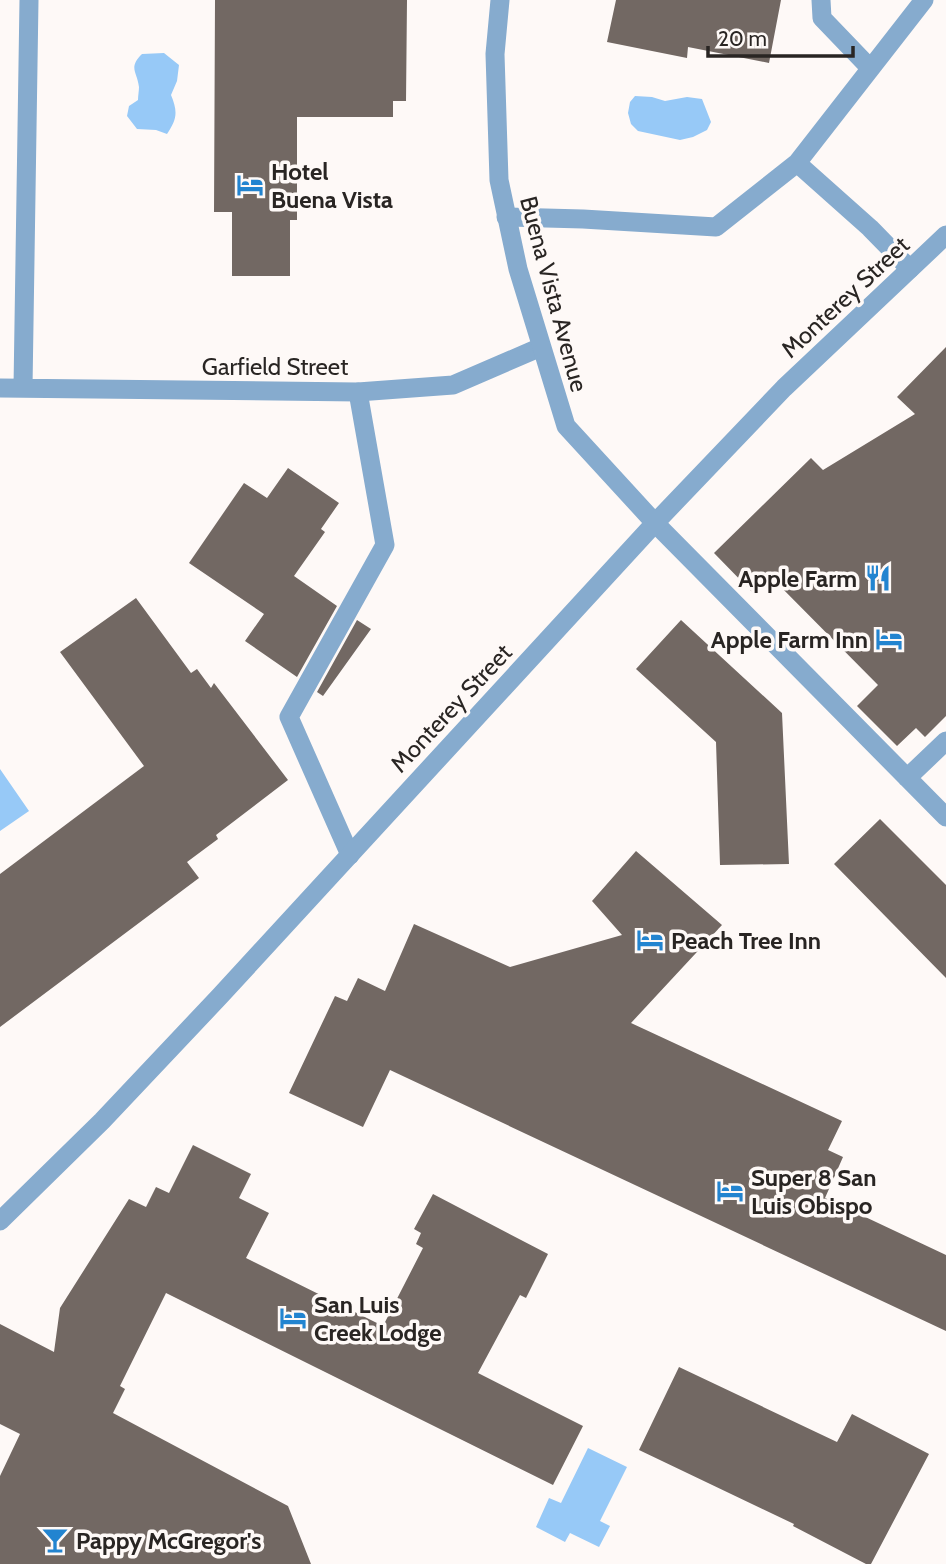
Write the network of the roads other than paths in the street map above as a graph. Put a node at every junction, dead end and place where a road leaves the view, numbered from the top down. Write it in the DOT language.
graph roads {
  1 [pos="29,0"];
  2 [pos="500,0"];
  3 [pos="821,0"];
  4 [pos="924,0"];
  5 [pos="870,68"];
  6 [pos="797,163"];
  7 [pos="506,217"];
  8 [pos="946,235"];
  9 [pos="910,269"];
  10 [pos="541,347"];
  11 [pos="0,388"];
  12 [pos="23,388"];
  13 [pos="358,392"];
  14 [pos="655,523"];
  15 [pos="946,741"];
  16 [pos="907,778"];
  17 [pos="946,817"];
  18 [pos="350,855"];
  19 [pos="0,1221"];
  1 -- 12 [label="street"];
  2 -- 7 [label="street, Buena Vista Avenue"];
  3 -- 5 [label="street"];
  4 -- 5 [label="street"];
  5 -- 6 [label="street"];
  6 -- 7 [label="street"];
  6 -- 9 [label="street"];
  7 -- 10 [label="street, Buena Vista Avenue"];
  8 -- 9 [label="street, Monterey Street"];
  9 -- 14 [label="street, Monterey Street"];
  10 -- 13 [label="street, Garfield Street"];
  10 -- 14 [label="street, Buena Vista Avenue"];
  11 -- 12 [label="street, Garfield Street"];
  12 -- 13 [label="street, Garfield Street"];
  13 -- 18 [label="street"];
  14 -- 16 [label="street, Buena Vista Avenue"];
  14 -- 18 [label="street, Monterey Street"];
  15 -- 16 [label="street"];
  16 -- 17 [label="street, Buena Vista Avenue"];
  18 -- 19 [label="street, Monterey Street"];
}
